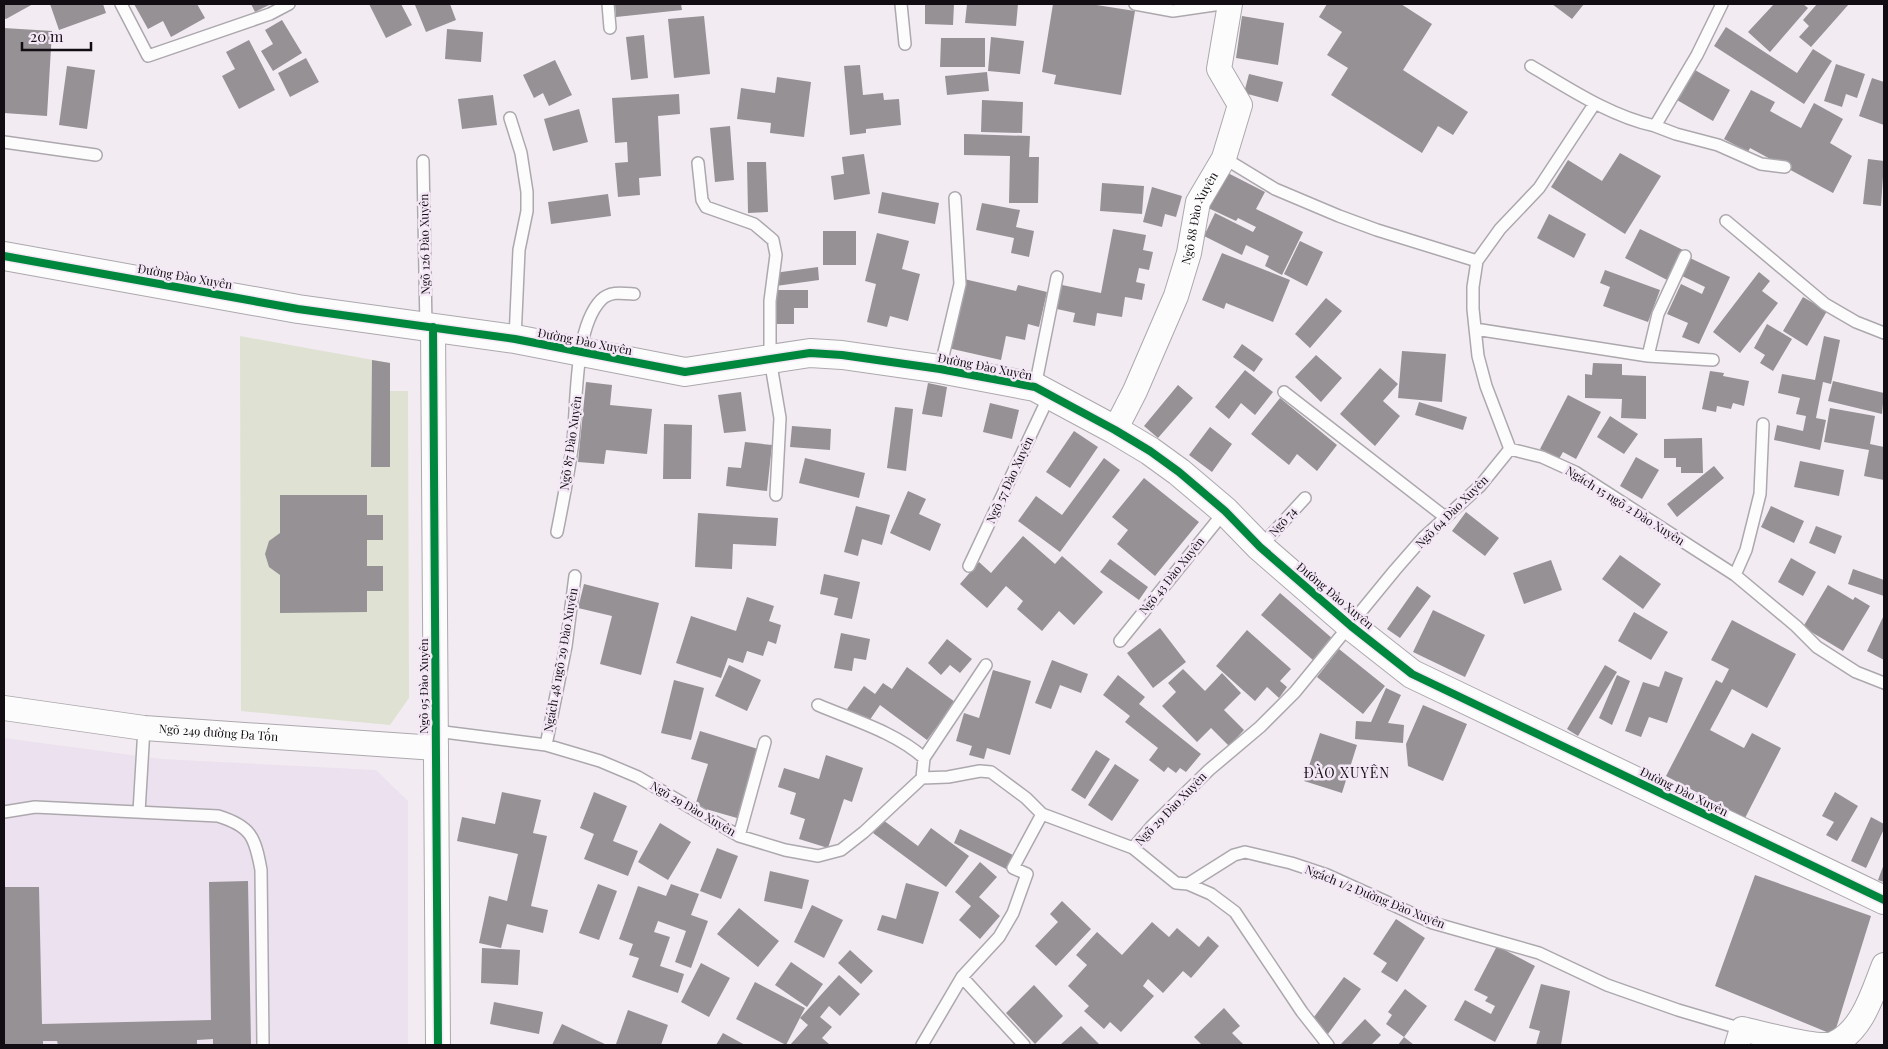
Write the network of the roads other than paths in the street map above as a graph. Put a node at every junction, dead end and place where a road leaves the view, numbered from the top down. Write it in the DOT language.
graph roads {
  1 [pos="121,4"];
  2 [pos="289,4"];
  3 [pos="608,4"];
  4 [pos="901,4"];
  5 [pos="1135,4"];
  6 [pos="1221,4"];
  7 [pos="1230,4"];
  8 [pos="1722,4"];
  9 [pos="610,28"];
  10 [pos="905,44"];
  11 [pos="1531,66"];
  12 [pos="1594,103"];
  13 [pos="510,118"];
  14 [pos="1655,126"];
  15 [pos="4,142"];
  16 [pos="96,155"];
  17 [pos="1224,158"];
  18 [pos="423,160"];
  19 [pos="698,163"];
  20 [pos="1785,168"];
  21 [pos="955,198"];
  22 [pos="1726,221"];
  23 [pos="4,256"];
  24 [pos="1685,256"];
  25 [pos="1477,261"];
  26 [pos="1057,277"];
  27 [pos="634,294"];
  28 [pos="430,327"];
  29 [pos="1475,329"];
  30 [pos="1884,333"];
  31 [pos="515,339"];
  32 [pos="582,353"];
  33 [pos="1648,356"];
  34 [pos="770,359"];
  35 [pos="1713,360"];
  36 [pos="940,369"];
  37 [pos="1043,391"];
  38 [pos="1284,392"];
  39 [pos="1763,424"];
  40 [pos="1115,430"];
  41 [pos="1510,449"];
  42 [pos="776,495"];
  43 [pos="1305,498"];
  44 [pos="1224,512"];
  45 [pos="1446,516"];
  46 [pos="557,532"];
  47 [pos="1260,547"];
  48 [pos="969,566"];
  49 [pos="1735,575"];
  50 [pos="575,576"];
  51 [pos="1351,626"];
  52 [pos="1120,641"];
  53 [pos="986,665"];
  54 [pos="1884,683"];
  55 [pos="818,705"];
  56 [pos="4,708"];
  57 [pos="144,728"];
  58 [pos="436,740"];
  59 [pos="766,742"];
  60 [pos="546,745"];
  61 [pos="924,758"];
  62 [pos="922,778"];
  63 [pos="4,812"];
  64 [pos="139,812"];
  65 [pos="1042,814"];
  66 [pos="739,836"];
  67 [pos="1133,848"];
  68 [pos="1188,884"];
  69 [pos="1884,900"];
  70 [pos="1884,965"];
  71 [pos="962,977"];
  72 [pos="1739,1037"];
  73 [pos="263,1045"];
  74 [pos="438,1045"];
  75 [pos="922,1045"];
  76 [pos="1024,1045"];
  77 [pos="1328,1045"];
  1 -- 2 [label="lane"];
  3 -- 9 [label="lane"];
  4 -- 10 [label="lane"];
  5 -- 6 [label="lane"];
  7 -- 17 [label="street, Ngõ 88 Đào Xuyên"];
  8 -- 14 [label="lane"];
  11 -- 12 [label="lane"];
  12 -- 14 [label="lane"];
  12 -- 25 [label="lane"];
  13 -- 31 [label="lane"];
  14 -- 20 [label="lane"];
  15 -- 16 [label="lane"];
  17 -- 25 [label="lane"];
  17 -- 40 [label="street, Ngõ 88 Đào Xuyên"];
  18 -- 28 [label="lane, Ngõ 126 Đào Xuyên"];
  19 -- 34 [label="lane"];
  21 -- 36 [label="lane"];
  22 -- 30 [label="lane"];
  23 -- 28 [label="street, Đường Đào Xuyên"];
  24 -- 33 [label="lane"];
  25 -- 29 [label="lane"];
  26 -- 37 [label="lane, Ngõ 57 Đào Xuyên"];
  27 -- 32 [label="lane, Ngõ 87 Đào Xuyên"];
  28 -- 31 [label="street, Đường Đào Xuyên"];
  28 -- 58 [label="street, Ngõ 95 Đào Xuyên"];
  29 -- 33 [label="lane"];
  29 -- 41 [label="lane"];
  31 -- 32 [label="street, Đường Đào Xuyên"];
  32 -- 34 [label="street, Đường Đào Xuyên"];
  32 -- 46 [label="lane, Ngõ 87 Đào Xuyên"];
  33 -- 35 [label="lane"];
  34 -- 36 [label="street, Đường Đào Xuyên"];
  34 -- 42 [label="lane"];
  36 -- 37 [label="street, Đường Đào Xuyên"];
  37 -- 40 [label="street, Đường Đào Xuyên"];
  37 -- 48 [label="lane, Ngõ 57 Đào Xuyên"];
  38 -- 45 [label="lane"];
  39 -- 49 [label="lane"];
  40 -- 44 [label="street, Đường Đào Xuyên"];
  41 -- 45 [label="lane, Ngõ 64 Đào Xuyên"];
  41 -- 49 [label="lane, Ngách 15 ngõ 2 Đào Xuyên"];
  43 -- 47 [label="lane, Ngõ 74"];
  44 -- 47 [label="street, Đường Đào Xuyên"];
  44 -- 52 [label="lane, Ngõ 43 Đào Xuyên"];
  45 -- 51 [label="lane, Ngõ 64 Đào Xuyên"];
  47 -- 51 [label="street, Đường Đào Xuyên"];
  49 -- 54 [label="lane, Ngách 15 ngõ 2 Đào Xuyên"];
  50 -- 60 [label="lane, Ngách 48 ngõ 29 Đào Xuyên"];
  51 -- 67 [label="lane, Ngõ 29 Đào Xuyên"];
  51 -- 69 [label="street, Đường Đào Xuyên"];
  53 -- 61 [label="lane"];
  55 -- 61 [label="lane"];
  56 -- 57 [label="street, Ngõ 249 đường Đa Tốn"];
  57 -- 58 [label="street, Ngõ 249 đường Đa Tốn"];
  57 -- 64 [label="lane"];
  58 -- 60 [label="lane, Ngõ 29 Đào Xuyên"];
  58 -- 74 [label="street, Ngõ 95 Đào Xuyên"];
  59 -- 66 [label="lane"];
  60 -- 66 [label="lane, Ngõ 29 Đào Xuyên"];
  61 -- 62 [label="lane"];
  62 -- 65 [label="lane, Ngõ 29 Đào Xuyên"];
  62 -- 66 [label="lane, Ngõ 29 Đào Xuyên"];
  63 -- 64 [label="lane"];
  64 -- 73 [label="lane"];
  65 -- 67 [label="lane, Ngõ 29 Đào Xuyên"];
  65 -- 71 [label="lane"];
  67 -- 68 [label="lane"];
  68 -- 72 [label="lane, Ngách 1/2 Đường Đào Xuyên"];
  68 -- 77 [label="lane"];
  70 -- 72 [label="street"];
  71 -- 75 [label="lane"];
  71 -- 76 [label="lane"];
}
